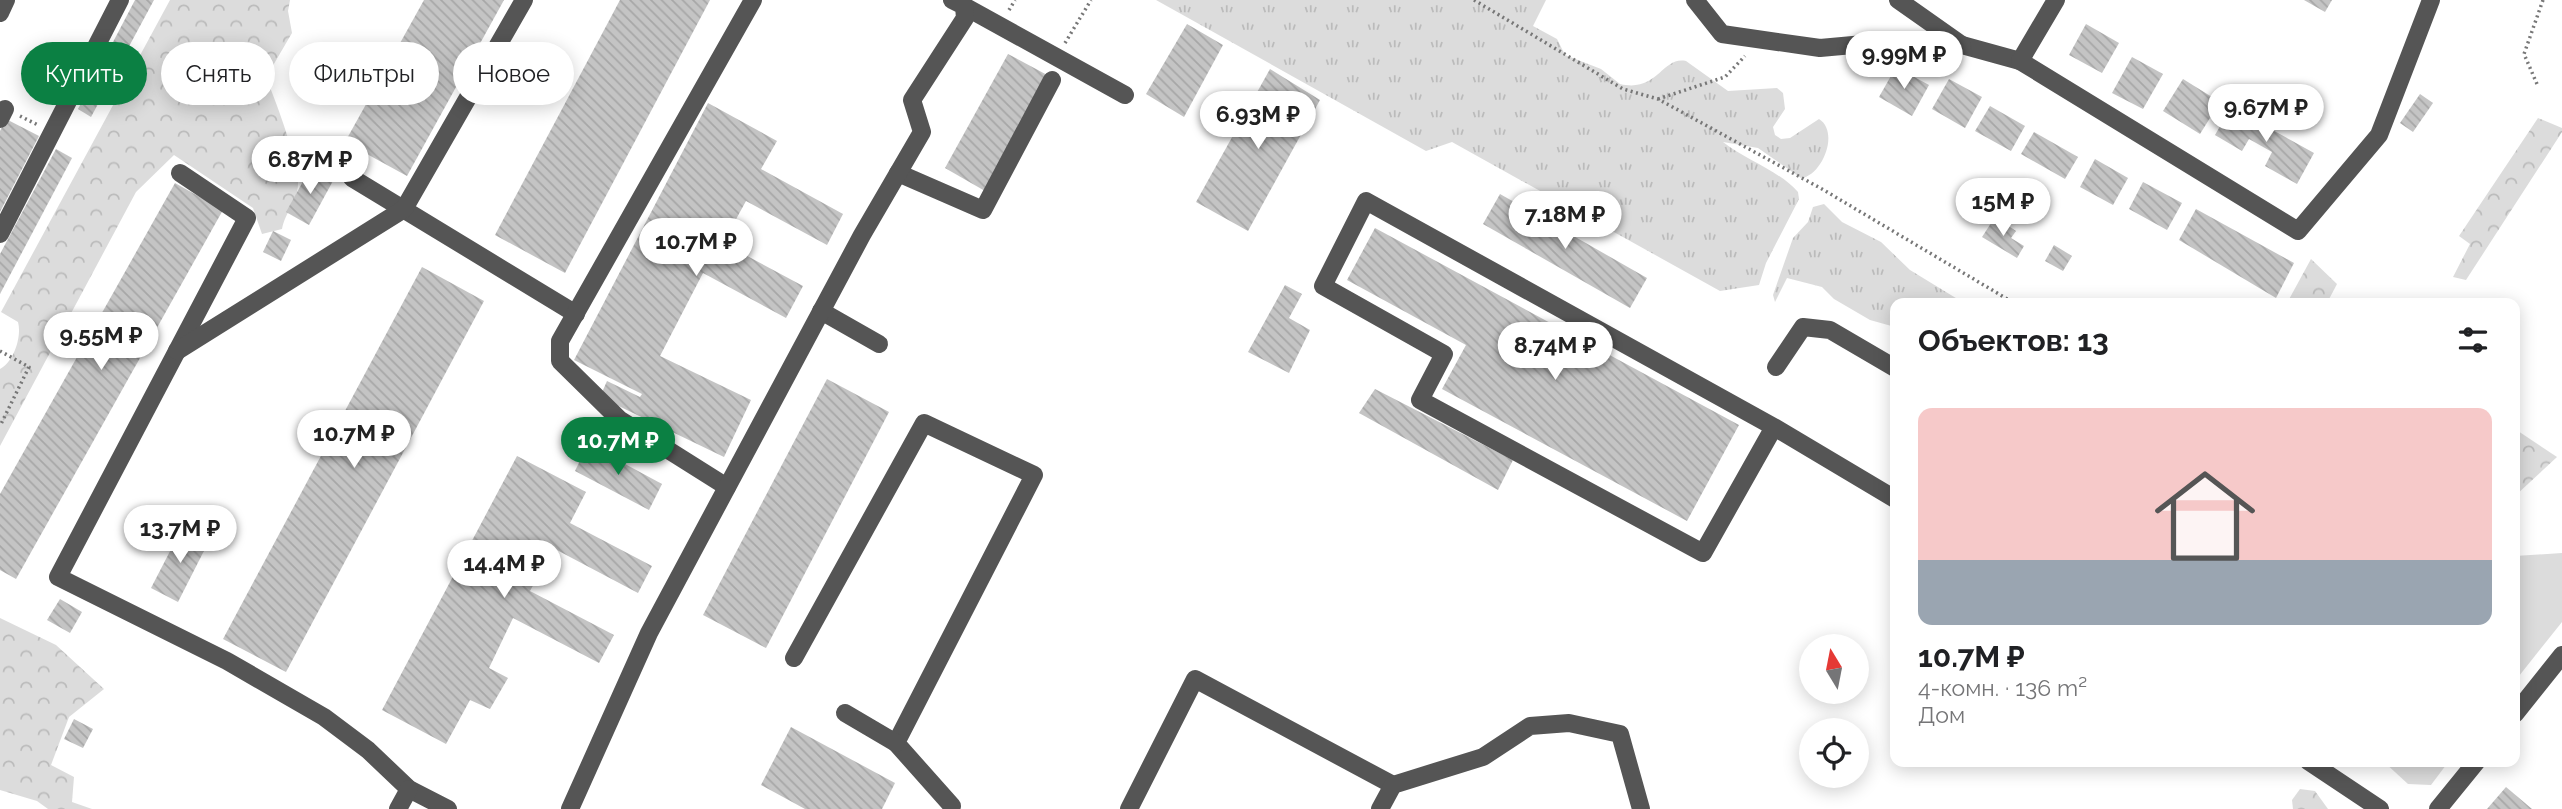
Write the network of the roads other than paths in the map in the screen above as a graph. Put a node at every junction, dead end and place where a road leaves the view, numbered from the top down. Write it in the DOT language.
graph roads {
  1 [pos="6,0"];
  2 [pos="120,0"];
  3 [pos="524,0"];
  4 [pos="753,0"];
  5 [pos="1695,0"];
  6 [pos="1898,0"];
  7 [pos="2056,0"];
  8 [pos="2431,0"];
  9 [pos="958,3"];
  10 [pos="0,13"];
  11 [pos="1962,45"];
  12 [pos="2020,61"];
  13 [pos="1052,80"];
  14 [pos="1125,95"];
  15 [pos="180,173"];
  16 [pos="898,173"];
  17 [pos="352,178"];
  18 [pos="404,209"];
  19 [pos="0,234"];
  20 [pos="821,311"];
  21 [pos="576,314"];
  22 [pos="879,344"];
  23 [pos="177,351"];
  24 [pos="1890,366"];
  25 [pos="1776,367"];
  26 [pos="1774,427"];
  27 [pos="727,487"];
  28 [pos="1890,496"];
  29 [pos="2562,655"];
  30 [pos="794,658"];
  31 [pos="2520,708"];
  32 [pos="845,713"];
  33 [pos="896,743"];
  34 [pos="2317,767"];
  35 [pos="2472,767"];
  36 [pos="1393,785"];
  37 [pos="409,789"];
  38 [pos="954,808"];
  39 [pos="398,809"];
  40 [pos="448,809"];
  41 [pos="570,809"];
  42 [pos="1129,809"];
  43 [pos="1380,809"];
  44 [pos="1641,809"];
  45 [pos="2380,809"];
  46 [pos="2438,809"];
  1 -- 10 [label="street"];
  2 -- 19 [label="street"];
  3 -- 18 [label="street"];
  4 -- 21 [label="street"];
  5 -- 11 [label="street"];
  6 -- 11 [label="street"];
  7 -- 12 [label="street"];
  8 -- 12 [label="street"];
  9 -- 14 [label="street"];
  9 -- 16 [label="street"];
  11 -- 12 [label="street"];
  13 -- 16 [label="street"];
  15 -- 23 [label="street"];
  16 -- 20 [label="street"];
  17 -- 18 [label="street"];
  18 -- 21 [label="street"];
  18 -- 23 [label="street"];
  20 -- 22 [label="street"];
  20 -- 27 [label="street"];
  21 -- 27 [label="street"];
  23 -- 37 [label="street"];
  24 -- 25 [label="street"];
  26 -- 26 [label="street"];
  26 -- 28 [label="street"];
  27 -- 41 [label="street"];
  29 -- 31 [label="street"];
  30 -- 33 [label="street"];
  32 -- 33 [label="street"];
  33 -- 38 [label="street"];
  34 -- 45 [label="street"];
  35 -- 46 [label="street"];
  36 -- 42 [label="street"];
  36 -- 43 [label="street"];
  36 -- 44 [label="street"];
  37 -- 39 [label="street"];
  37 -- 40 [label="street"];
}
